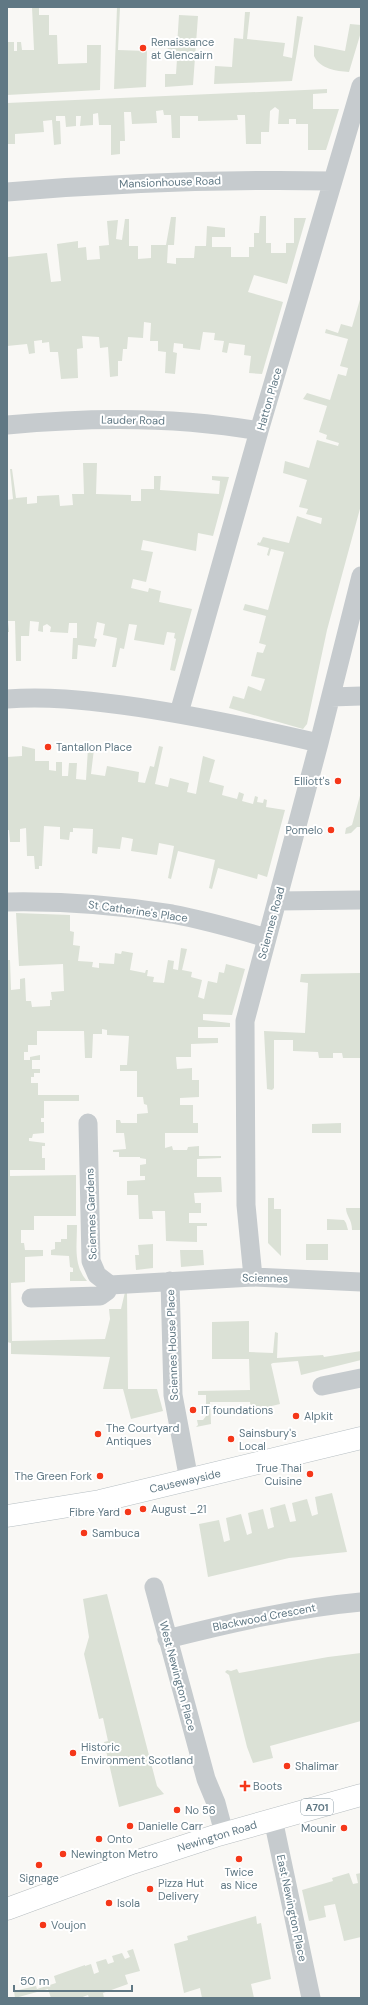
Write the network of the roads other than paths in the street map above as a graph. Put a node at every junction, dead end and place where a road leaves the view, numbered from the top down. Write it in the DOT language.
graph roads {
  1 [pos="361,86"];
  2 [pos="333,181"];
  3 [pos="7,192"];
  4 [pos="7,425"];
  5 [pos="259,431"];
  6 [pos="361,576"];
  7 [pos="361,696"];
  8 [pos="331,697"];
  9 [pos="7,699"];
  10 [pos="179,713"];
  11 [pos="319,743"];
  12 [pos="361,900"];
  13 [pos="277,901"];
  14 [pos="7,902"];
  15 [pos="267,938"];
  16 [pos="88,1124"];
  17 [pos="252,1277"];
  18 [pos="170,1281"];
  19 [pos="361,1282"];
  20 [pos="110,1285"];
  21 [pos="31,1298"];
  22 [pos="361,1378"];
  23 [pos="322,1386"];
  24 [pos="361,1438"];
  25 [pos="189,1480"];
  26 [pos="7,1516"];
  27 [pos="154,1587"];
  28 [pos="361,1602"];
  29 [pos="167,1639"];
  30 [pos="361,1795"];
  31 [pos="273,1819"];
  32 [pos="224,1833"];
  33 [pos="7,1909"];
  34 [pos="311,1998"];
  1 -- 2 [label="street, Hatton Place"];
  2 -- 3 [label="street, Mansionhouse Road"];
  2 -- 5 [label="street, Hatton Place"];
  4 -- 5 [label="street, Lauder Road"];
  5 -- 10 [label="street, Hatton Place"];
  6 -- 8 [label="street, Sciennes Road"];
  7 -- 8 [label="street"];
  8 -- 11 [label="street, Sciennes Road"];
  9 -- 10 [label="street"];
  10 -- 11 [label="street"];
  11 -- 13 [label="street, Sciennes Road"];
  12 -- 13 [label="street"];
  13 -- 15 [label="street, Sciennes Road"];
  14 -- 15 [label="street, St Catherine's Place"];
  15 -- 17 [label="street, Sciennes Road"];
  16 -- 20 [label="street, Sciennes Gardens"];
  17 -- 18 [label="street, Sciennes"];
  17 -- 19 [label="street, Sciennes"];
  18 -- 20 [label="street"];
  18 -- 25 [label="street, Sciennes House Place"];
  20 -- 21 [label="street"];
  22 -- 23 [label="street"];
  24 -- 25 [label="main road, Causewayside"];
  25 -- 26 [label="main road, Causewayside"];
  27 -- 29 [label="street, West Newington Place"];
  28 -- 29 [label="street, Blackwood Crescent"];
  29 -- 32 [label="street, West Newington Place"];
  30 -- 31 [label="main road, Newington Road / A701"];
  31 -- 32 [label="main road, Newington Road / A701"];
  31 -- 34 [label="street, East Newington Place"];
  32 -- 33 [label="main road, Newington Road / A701"];
}
